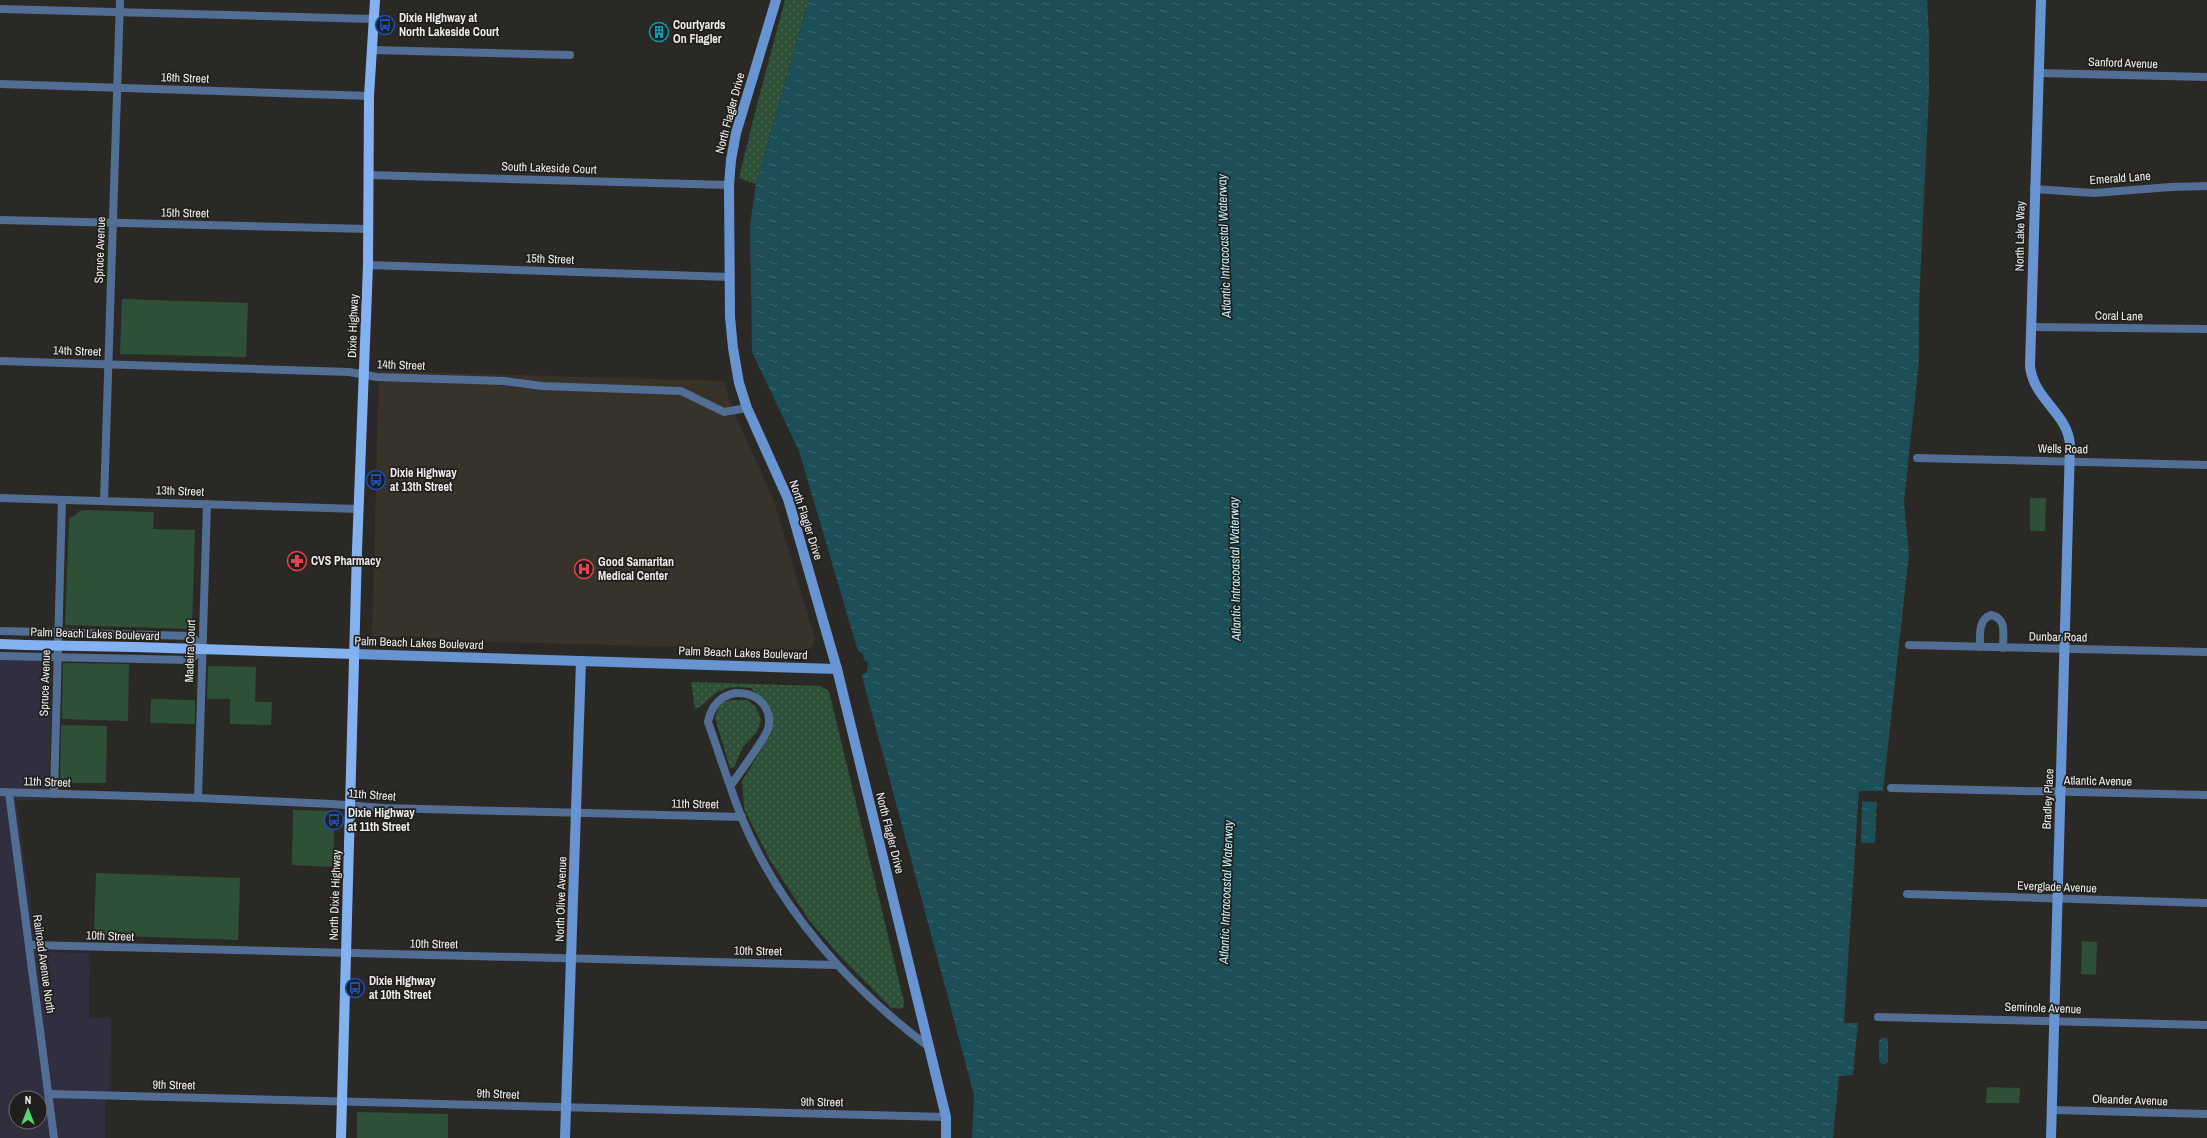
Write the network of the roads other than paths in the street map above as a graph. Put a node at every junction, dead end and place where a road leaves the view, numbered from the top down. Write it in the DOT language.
graph roads {
  1 [pos="120,0"];
  2 [pos="375,0"];
  3 [pos="776,0"];
  4 [pos="2041,0"];
  5 [pos="0,9"];
  6 [pos="120,12"];
  7 [pos="374,18"];
  8 [pos="372,50"];
  9 [pos="570,55"];
  10 [pos="2038,73"];
  11 [pos="2207,77"];
  12 [pos="0,84"];
  13 [pos="117,88"];
  14 [pos="369,96"];
  15 [pos="368,175"];
  16 [pos="729,185"];
  17 [pos="2207,186"];
  18 [pos="2034,189"];
  19 [pos="0,220"];
  20 [pos="113,224"];
  21 [pos="369,229"];
  22 [pos="368,265"];
  23 [pos="730,277"];
  24 [pos="2031,327"];
  25 [pos="2207,329"];
  26 [pos="0,361"];
  27 [pos="109,364"];
  28 [pos="365,376"];
  29 [pos="747,408"];
  30 [pos="1917,458"];
  31 [pos="2070,462"];
  32 [pos="2207,465"];
  33 [pos="0,498"];
  34 [pos="62,500"];
  35 [pos="104,501"];
  36 [pos="207,504"];
  37 [pos="360,509"];
  38 [pos="0,631"];
  39 [pos="58,633"];
  40 [pos="0,644"];
  41 [pos="1908,645"];
  42 [pos="1980,647"];
  43 [pos="2003,648"];
  44 [pos="2066,649"];
  45 [pos="202,650"];
  46 [pos="2207,652"];
  47 [pos="354,654"];
  48 [pos="0,656"];
  49 [pos="58,657"];
  50 [pos="581,661"];
  51 [pos="837,668"];
  52 [pos="731,785"];
  53 [pos="1892,788"];
  54 [pos="0,792"];
  55 [pos="2061,792"];
  56 [pos="9,793"];
  57 [pos="54,794"];
  58 [pos="2207,795"];
  59 [pos="198,798"];
  60 [pos="351,806"];
  61 [pos="576,814"];
  62 [pos="742,817"];
  63 [pos="1907,894"];
  64 [pos="2057,899"];
  65 [pos="2207,903"];
  66 [pos="29,945"];
  67 [pos="346,954"];
  68 [pos="572,959"];
  69 [pos="837,965"];
  70 [pos="1878,1017"];
  71 [pos="2054,1021"];
  72 [pos="2207,1025"];
  73 [pos="929,1047"];
  74 [pos="49,1094"];
  75 [pos="342,1101"];
  76 [pos="566,1108"];
  77 [pos="2052,1110"];
  78 [pos="2207,1114"];
  79 [pos="946,1117"];
  80 [pos="54,1138"];
  81 [pos="341,1138"];
  82 [pos="565,1138"];
  83 [pos="946,1138"];
  84 [pos="2051,1138"];
  1 -- 6 [label="street, Spruce Avenue"];
  2 -- 7 [label="main road, Dixie Highway"];
  3 -- 16 [label="street, North Flagler Drive"];
  4 -- 10 [label="street, North Lake Way"];
  5 -- 6 [label="street"];
  6 -- 7 [label="street"];
  6 -- 13 [label="street, Spruce Avenue"];
  7 -- 8 [label="main road, Dixie Highway"];
  8 -- 9 [label="street"];
  8 -- 14 [label="main road, Dixie Highway"];
  10 -- 11 [label="street, Sanford Avenue"];
  10 -- 18 [label="street, North Lake Way"];
  12 -- 13 [label="street, 16th Street"];
  13 -- 14 [label="street, 16th Street"];
  13 -- 20 [label="street, Spruce Avenue"];
  14 -- 15 [label="main road, Dixie Highway"];
  15 -- 16 [label="street, South Lakeside Court"];
  15 -- 21 [label="main road, Dixie Highway"];
  16 -- 23 [label="street, North Flagler Drive"];
  17 -- 18 [label="street, Emerald Lane"];
  18 -- 24 [label="street, North Lake Way"];
  19 -- 20 [label="street, 15th Street"];
  20 -- 21 [label="street, 15th Street"];
  20 -- 27 [label="street, Spruce Avenue"];
  21 -- 22 [label="main road, Dixie Highway"];
  22 -- 23 [label="street, 15th Street"];
  22 -- 28 [label="main road, Dixie Highway"];
  23 -- 29 [label="street, North Flagler Drive"];
  24 -- 25 [label="street, Coral Lane"];
  24 -- 31 [label="street, North Lake Way"];
  26 -- 27 [label="street, 14th Street"];
  27 -- 28 [label="street, 14th Street"];
  27 -- 35 [label="street, Spruce Avenue"];
  28 -- 29 [label="street, 14th Street"];
  28 -- 37 [label="main road, Dixie Highway"];
  29 -- 51 [label="street, North Flagler Drive"];
  30 -- 31 [label="street, Wells Road"];
  31 -- 32 [label="street, Wells Road"];
  31 -- 44 [label="street, Bradley Place"];
  33 -- 34 [label="street, 13th Street"];
  34 -- 35 [label="street, 13th Street"];
  34 -- 39 [label="street, Spruce Avenue"];
  35 -- 36 [label="street, 13th Street"];
  36 -- 37 [label="street, 13th Street"];
  36 -- 45 [label="street, Madeira Court"];
  37 -- 47 [label="main road, Dixie Highway"];
  38 -- 39 [label="street"];
  39 -- 45 [label="street"];
  39 -- 49 [label="street, Spruce Avenue"];
  40 -- 45 [label="main road, Palm Beach Lakes Boulevard, bridge"];
  41 -- 42 [label="street, Dunbar Road"];
  42 -- 43 [label="street, Dunbar Road"];
  42 -- 43 [label="street"];
  43 -- 44 [label="street, Dunbar Road"];
  44 -- 46 [label="street, Dunbar Road"];
  44 -- 55 [label="street, Bradley Place"];
  45 -- 47 [label="main road, Palm Beach Lakes Boulevard"];
  45 -- 49 [label="street"];
  45 -- 59 [label="street, Madeira Court"];
  47 -- 50 [label="street, Palm Beach Lakes Boulevard"];
  47 -- 60 [label="main road, North Dixie Highway"];
  48 -- 49 [label="street"];
  49 -- 57 [label="street, Spruce Avenue"];
  50 -- 51 [label="street, Palm Beach Lakes Boulevard"];
  50 -- 61 [label="street, North Olive Avenue"];
  51 -- 73 [label="street, North Flagler Drive"];
  52 -- 52 [label="street"];
  52 -- 62 [label="street"];
  53 -- 55 [label="street, Atlantic Avenue"];
  54 -- 56 [label="street, 11th Street"];
  55 -- 58 [label="street, Atlantic Avenue"];
  55 -- 64 [label="street, Bradley Place"];
  56 -- 57 [label="street, 11th Street"];
  56 -- 66 [label="street, Railroad Avenue North"];
  57 -- 59 [label="street, 11th Street"];
  59 -- 60 [label="street, 11th Street"];
  60 -- 61 [label="street, 11th Street"];
  60 -- 67 [label="main road, North Dixie Highway"];
  61 -- 62 [label="street, 11th Street"];
  61 -- 68 [label="street, North Olive Avenue"];
  62 -- 69 [label="street"];
  63 -- 64 [label="street, Everglade Avenue"];
  64 -- 65 [label="street, Everglade Avenue"];
  64 -- 71 [label="street, Bradley Place"];
  66 -- 67 [label="street, 10th Street"];
  66 -- 74 [label="street, Railroad Avenue North"];
  67 -- 68 [label="street, 10th Street"];
  67 -- 75 [label="main road, North Dixie Highway"];
  68 -- 69 [label="street, 10th Street"];
  68 -- 76 [label="street, North Olive Avenue"];
  69 -- 73 [label="street"];
  70 -- 71 [label="street, Seminole Avenue"];
  71 -- 72 [label="street, Seminole Avenue"];
  71 -- 77 [label="street, Bradley Place"];
  73 -- 79 [label="street, North Flagler Drive"];
  74 -- 75 [label="street, 9th Street"];
  74 -- 80 [label="street, Railroad Avenue North"];
  75 -- 76 [label="street, 9th Street"];
  75 -- 81 [label="main road, North Dixie Highway"];
  76 -- 79 [label="street, 9th Street"];
  76 -- 82 [label="street, North Olive Avenue"];
  77 -- 78 [label="street, Oleander Avenue"];
  77 -- 84 [label="street, Bradley Place"];
  79 -- 83 [label="street, North Flagler Drive"];
}
